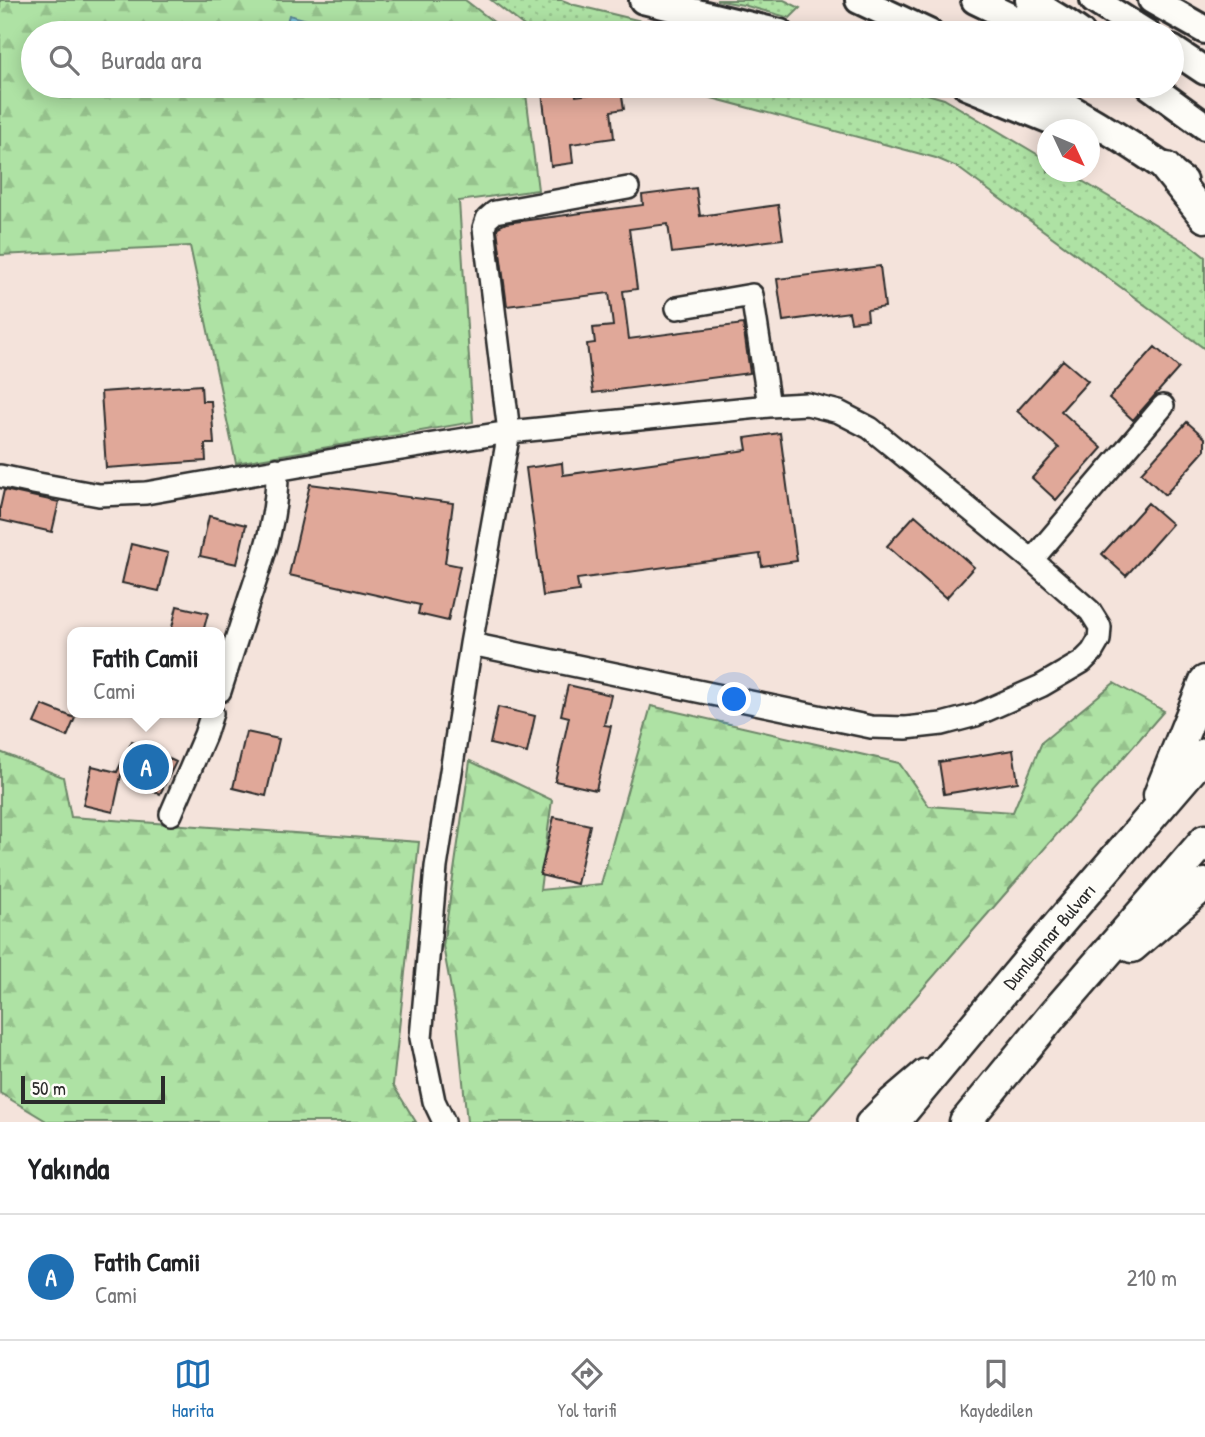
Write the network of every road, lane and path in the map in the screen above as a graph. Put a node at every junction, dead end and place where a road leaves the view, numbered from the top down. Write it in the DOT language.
graph roads {
  1 [pos="643,0"];
  2 [pos="859,0"];
  3 [pos="975,0"];
  4 [pos="1029,0"];
  5 [pos="1094,0"];
  6 [pos="1152,0"];
  7 [pos="730,21"];
  8 [pos="904,21"];
  9 [pos="1018,21"];
  10 [pos="1064,21"];
  11 [pos="1127,21"];
  12 [pos="1205,30"];
  13 [pos="1184,57"];
  14 [pos="1205,71"];
  15 [pos="1001,98"];
  16 [pos="1051,98"];
  17 [pos="1167,98"];
  18 [pos="1050,119"];
  19 [pos="1205,126"];
  20 [pos="1100,140"];
  21 [pos="1166,168"];
  22 [pos="628,188"];
  23 [pos="1205,197"];
  24 [pos="1205,217"];
  25 [pos="677,308"];
  26 [pos="769,406"];
  27 [pos="1163,406"];
  28 [pos="509,432"];
  29 [pos="277,470"];
  30 [pos="0,476"];
  31 [pos="1032,560"];
  32 [pos="471,644"];
  33 [pos="225,673"];
  34 [pos="1205,681"];
  35 [pos="210,718"];
  36 [pos="1205,754"];
  37 [pos="172,814"];
  38 [pos="1149,818"];
  39 [pos="1205,840"];
  40 [pos="1205,884"];
  41 [pos="1052,1016"];
  42 [pos="976,1025"];
  43 [pos="444,1122"];
  44 [pos="867,1122"];
  45 [pos="894,1122"];
  46 [pos="966,1122"];
  1 -- 7 [label="main road"];
  2 -- 8 [label="main road"];
  3 -- 9 [label="main road"];
  4 -- 10 [label="main road"];
  5 -- 11 [label="main road"];
  6 -- 12 [label="main road"];
  13 -- 14 [label="main road"];
  15 -- 18 [label="main road"];
  16 -- 21 [label="main road"];
  17 -- 19 [label="main road"];
  20 -- 21 [label="main road"];
  21 -- 23 [label="main road"];
  21 -- 24 [label="highway"];
  22 -- 28 [label="street"];
  25 -- 26 [label="street"];
  26 -- 28 [label="street"];
  26 -- 31 [label="street"];
  27 -- 31 [label="street"];
  28 -- 29 [label="street"];
  28 -- 32 [label="street"];
  29 -- 30 [label="street"];
  29 -- 33 [label="street"];
  31 -- 32 [label="street"];
  32 -- 43 [label="street"];
  34 -- 38 [label="highway"];
  35 -- 37 [label="street"];
  36 -- 38 [label="highway, Dumlupınar Bulvarı"];
  38 -- 42 [label="highway, Dumlupınar Bulvarı"];
  39 -- 41 [label="highway"];
  40 -- 41 [label="highway"];
  41 -- 46 [label="highway"];
  42 -- 44 [label="street"];
  42 -- 45 [label="highway, Dumlupınar Bulvarı"];
}
